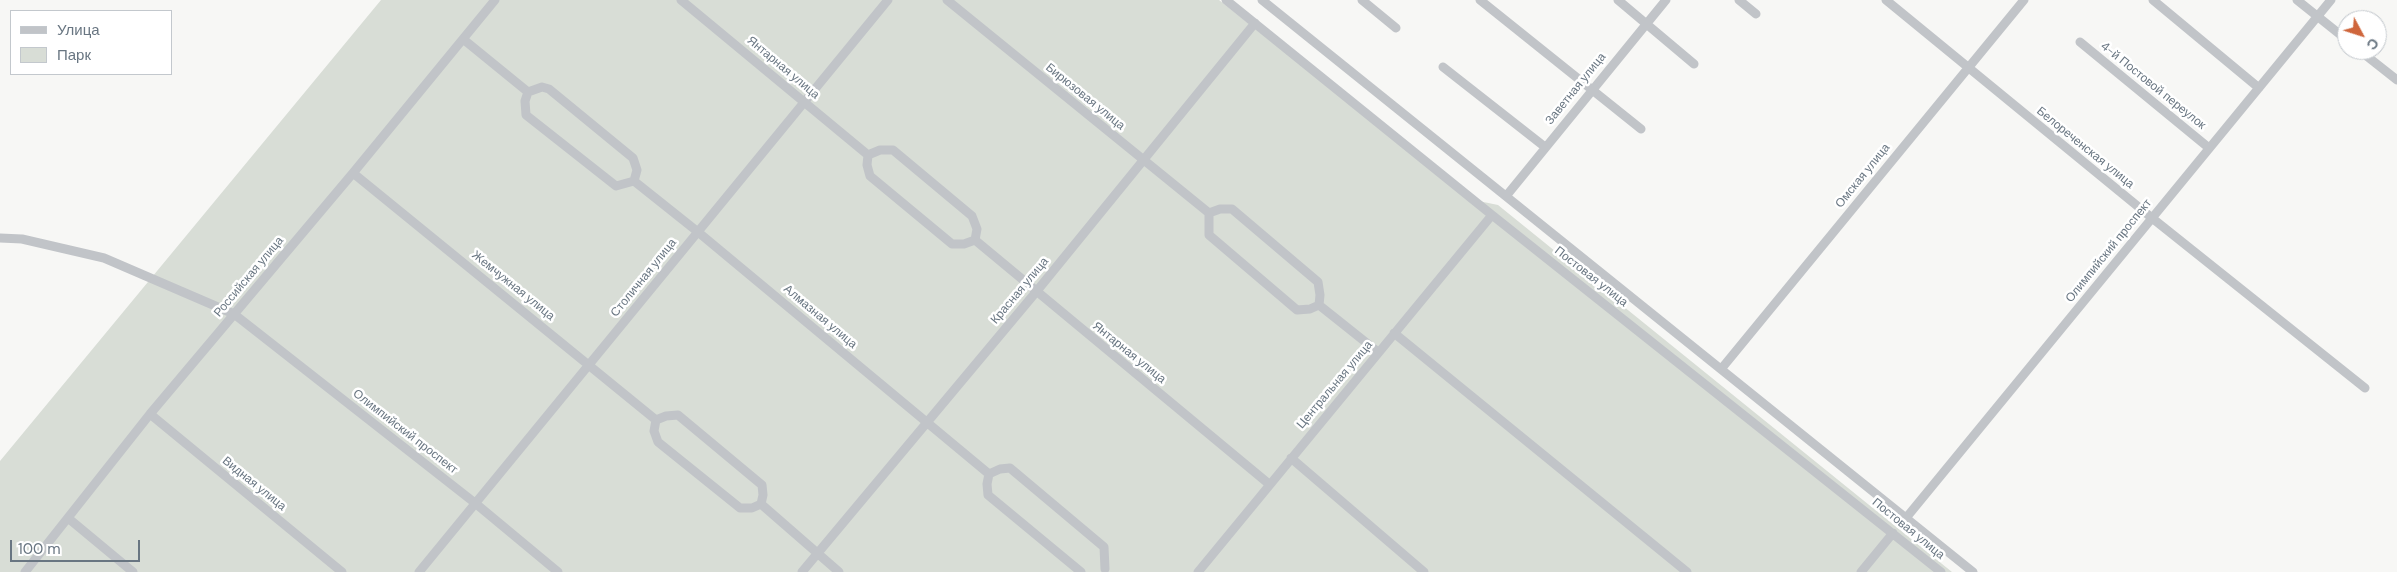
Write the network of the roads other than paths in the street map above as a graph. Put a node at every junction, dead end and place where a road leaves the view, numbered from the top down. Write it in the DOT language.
graph roads {
  1 [pos="495,0"];
  2 [pos="681,0"];
  3 [pos="888,0"];
  4 [pos="947,0"];
  5 [pos="1226,0"];
  6 [pos="1262,0"];
  7 [pos="1362,0"];
  8 [pos="1480,0"];
  9 [pos="1618,0"];
  10 [pos="1666,0"];
  11 [pos="1739,0"];
  12 [pos="1886,0"];
  13 [pos="2024,0"];
  14 [pos="2153,0"];
  15 [pos="2297,0"];
  16 [pos="2331,0"];
  17 [pos="1272,3"];
  18 [pos="1756,14"];
  19 [pos="2318,16"];
  20 [pos="1255,23"];
  21 [pos="1646,24"];
  22 [pos="1396,28"];
  23 [pos="2337,32"];
  24 [pos="463,39"];
  25 [pos="2080,42"];
  26 [pos="2372,60"];
  27 [pos="1694,64"];
  28 [pos="1443,68"];
  29 [pos="1967,68"];
  30 [pos="2397,80"];
  31 [pos="2259,88"];
  32 [pos="1592,90"];
  33 [pos="528,92"];
  34 [pos="804,102"];
  35 [pos="1642,129"];
  36 [pos="1545,147"];
  37 [pos="2209,148"];
  38 [pos="868,155"];
  39 [pos="1142,160"];
  40 [pos="353,173"];
  41 [pos="634,181"];
  42 [pos="1507,195"];
  43 [pos="1209,213"];
  44 [pos="1492,215"];
  45 [pos="2152,218"];
  46 [pos="698,232"];
  47 [pos="0,238"];
  48 [pos="975,240"];
  49 [pos="1036,292"];
  50 [pos="1319,305"];
  51 [pos="234,314"];
  52 [pos="1394,333"];
  53 [pos="1378,352"];
  54 [pos="589,364"];
  55 [pos="1722,368"];
  56 [pos="2365,388"];
  57 [pos="150,414"];
  58 [pos="656,420"];
  59 [pos="926,422"];
  60 [pos="1291,458"];
  61 [pos="989,474"];
  62 [pos="1269,484"];
  63 [pos="475,503"];
  64 [pos="760,504"];
  65 [pos="68,518"];
  66 [pos="1906,518"];
  67 [pos="1893,533"];
  68 [pos="817,554"];
  69 [pos="1103,571"];
  70 [pos="25,572"];
  71 [pos="133,572"];
  72 [pos="342,572"];
  73 [pos="419,572"];
  74 [pos="558,572"];
  75 [pos="802,572"];
  76 [pos="839,572"];
  77 [pos="1081,572"];
  78 [pos="1198,572"];
  79 [pos="1424,572"];
  80 [pos="1687,572"];
  81 [pos="1861,572"];
  82 [pos="1941,572"];
  83 [pos="1973,572"];
  1 -- 24 [label="street, Российская улица"];
  2 -- 34 [label="street, Янтарная улица"];
  3 -- 34 [label="street, Столичная улица"];
  4 -- 39 [label="street, Бирюзовая улица"];
  5 -- 20 [label="street, Постовая улица"];
  6 -- 17 [label="street, Постовая улица"];
  7 -- 22 [label="street"];
  8 -- 32 [label="street"];
  9 -- 21 [label="street"];
  10 -- 21 [label="street, Заветная улица"];
  11 -- 18 [label="street"];
  12 -- 29 [label="street, Белореченская улица"];
  13 -- 29 [label="street, Омская улица"];
  14 -- 31 [label="street"];
  15 -- 19 [label="street"];
  16 -- 19 [label="street, Олимпийский проспект"];
  17 -- 42 [label="street, Постовая улица"];
  19 -- 23 [label="street"];
  19 -- 31 [label="street, Олимпийский проспект"];
  20 -- 39 [label="street, Красная улица"];
  20 -- 44 [label="street, Постовая улица"];
  21 -- 27 [label="street"];
  21 -- 32 [label="street, Заветная улица"];
  24 -- 33 [label="street"];
  24 -- 40 [label="street, Российская улица"];
  25 -- 37 [label="street, 4-й Постовой переулок"];
  26 -- 30 [label="street"];
  28 -- 36 [label="street"];
  29 -- 45 [label="street, Белореченская улица"];
  29 -- 55 [label="street, Омская улица"];
  31 -- 37 [label="street, Олимпийский проспект"];
  32 -- 35 [label="street"];
  32 -- 36 [label="street, Заветная улица"];
  33 -- 41 [label="street"];
  33 -- 41 [label="street"];
  34 -- 38 [label="street, Янтарная улица"];
  34 -- 46 [label="street, Столичная улица"];
  36 -- 42 [label="street, Заветная улица"];
  37 -- 45 [label="street, Олимпийский проспект"];
  38 -- 48 [label="street"];
  38 -- 48 [label="street"];
  39 -- 43 [label="street, Бирюзовая улица"];
  39 -- 49 [label="street, Красная улица"];
  40 -- 51 [label="street, Российская улица"];
  40 -- 54 [label="street, Жемчужная улица"];
  41 -- 46 [label="street, Алмазная улица"];
  42 -- 55 [label="street, Постовая улица"];
  43 -- 50 [label="street"];
  43 -- 50 [label="street"];
  44 -- 52 [label="street, Центральная улица"];
  44 -- 67 [label="street, Постовая улица"];
  45 -- 56 [label="street, Белореченская улица"];
  45 -- 66 [label="street, Олимпийский проспект"];
  46 -- 54 [label="street, Столичная улица"];
  46 -- 59 [label="street, Алмазная улица"];
  47 -- 51 [label="street, Олимпийский проспект"];
  48 -- 49 [label="street, Янтарная улица"];
  49 -- 59 [label="street, Красная улица"];
  49 -- 62 [label="street, Янтарная улица"];
  50 -- 53 [label="street"];
  51 -- 57 [label="street, Российская улица"];
  51 -- 63 [label="street, Олимпийский проспект"];
  52 -- 53 [label="street, Центральная улица"];
  52 -- 80 [label="street"];
  53 -- 60 [label="street, Центральная улица"];
  54 -- 58 [label="street, Жемчужная улица"];
  54 -- 63 [label="street, Столичная улица"];
  55 -- 66 [label="street, Постовая улица"];
  57 -- 65 [label="street, Российская улица"];
  57 -- 72 [label="street, Видная улица"];
  58 -- 64 [label="street"];
  58 -- 64 [label="street"];
  59 -- 61 [label="street, Алмазная улица"];
  59 -- 68 [label="street, Красная улица"];
  60 -- 62 [label="street, Центральная улица"];
  60 -- 79 [label="street"];
  61 -- 69 [label="street"];
  61 -- 77 [label="street"];
  62 -- 78 [label="street, Центральная улица"];
  63 -- 73 [label="street, Столичная улица"];
  63 -- 74 [label="street, Олимпийский проспект"];
  64 -- 68 [label="street"];
  65 -- 70 [label="street, Российская улица"];
  65 -- 71 [label="street"];
  66 -- 83 [label="street, Постовая улица"];
  67 -- 81 [label="street"];
  67 -- 82 [label="street, Постовая улица"];
  68 -- 75 [label="street, Красная улица"];
  68 -- 76 [label="street"];
}
